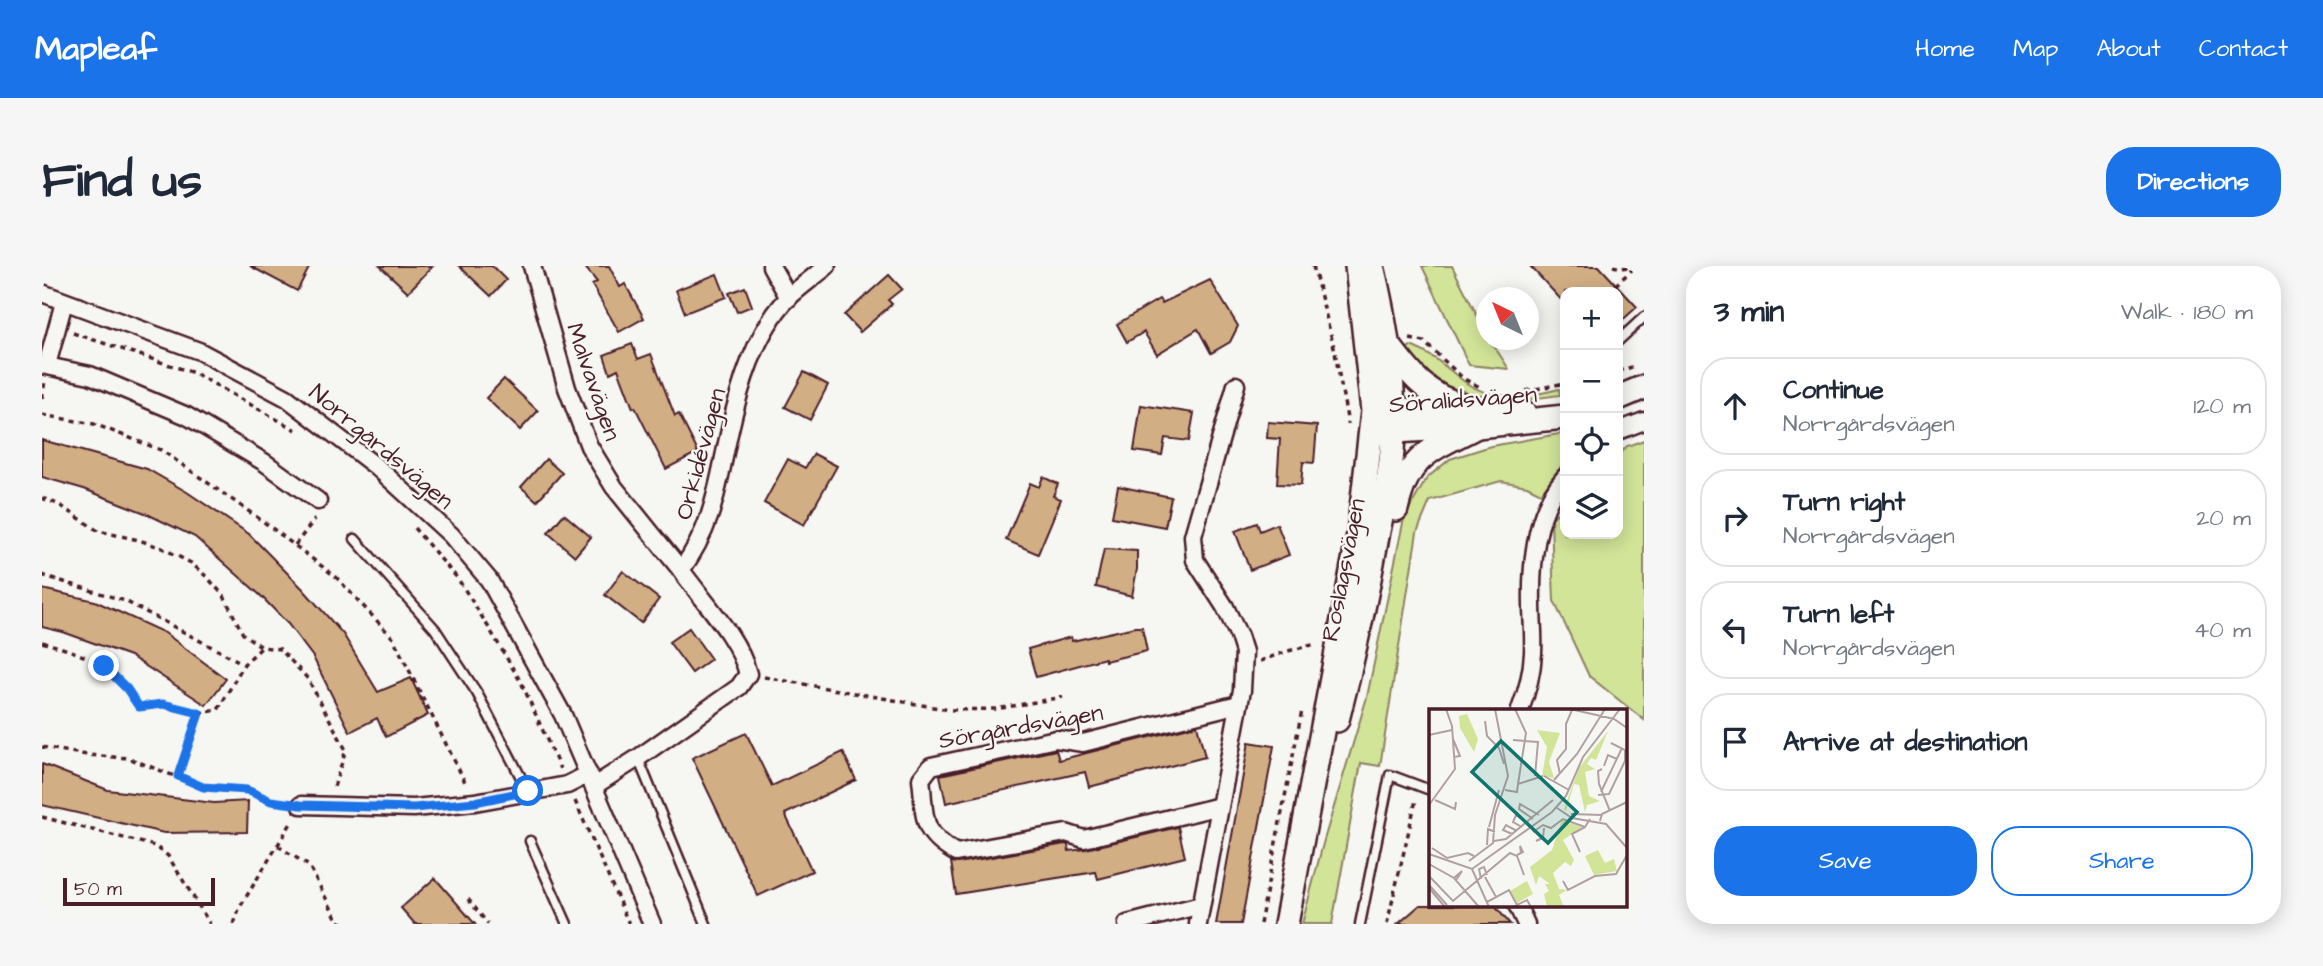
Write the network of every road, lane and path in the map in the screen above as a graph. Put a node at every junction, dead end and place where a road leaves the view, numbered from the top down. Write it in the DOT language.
graph roads {
  1 [pos="532,266"];
  2 [pos="771,266"];
  3 [pos="827,266"];
  4 [pos="1313,266"];
  5 [pos="1357,266"];
  6 [pos="1372,266"];
  7 [pos="1613,266"];
  8 [pos="1634,266"];
  9 [pos="1613,287"];
  10 [pos="42,293"];
  11 [pos="789,298"];
  12 [pos="65,302"];
  13 [pos="1644,317"];
  14 [pos="1623,336"];
  15 [pos="1395,341"];
  16 [pos="45,365"];
  17 [pos="1560,384"];
  18 [pos="1236,385"];
  19 [pos="1644,387"];
  20 [pos="1524,391"];
  21 [pos="1623,396"];
  22 [pos="1493,398"];
  23 [pos="42,415"];
  24 [pos="1560,417"];
  25 [pos="1560,418"];
  26 [pos="1383,421"];
  27 [pos="1644,421"];
  28 [pos="1477,426"];
  29 [pos="1623,429"];
  30 [pos="1349,435"];
  31 [pos="1560,483"];
  32 [pos="42,498"];
  33 [pos="317,500"];
  34 [pos="355,539"];
  35 [pos="295,545"];
  36 [pos="681,570"];
  37 [pos="42,575"];
  38 [pos="42,642"];
  39 [pos="1322,643"];
  40 [pos="262,647"];
  41 [pos="1356,649"];
  42 [pos="244,664"];
  43 [pos="1244,667"];
  44 [pos="748,674"];
  45 [pos="1063,697"];
  46 [pos="1240,704"];
  47 [pos="1302,708"];
  48 [pos="1520,709"];
  49 [pos="199,713"];
  50 [pos="42,747"];
  51 [pos="638,758"];
  52 [pos="178,776"];
  53 [pos="591,780"];
  54 [pos="1419,784"];
  55 [pos="1429,789"];
  56 [pos="528,791"];
  57 [pos="475,802"];
  58 [pos="301,805"];
  59 [pos="330,806"];
  60 [pos="1220,806"];
  61 [pos="42,817"];
  62 [pos="530,841"];
  63 [pos="278,846"];
  64 [pos="1294,878"];
  65 [pos="468,899"];
  66 [pos="1201,905"];
  67 [pos="1517,906"];
  68 [pos="210,924"];
  69 [pos="234,924"];
  70 [pos="344,924"];
  71 [pos="488,924"];
  72 [pos="567,924"];
  73 [pos="652,924"];
  74 [pos="706,924"];
  75 [pos="1128,924"];
  76 [pos="1198,924"];
  77 [pos="1260,924"];
  78 [pos="1286,924"];
  79 [pos="1360,924"];
  80 [pos="1387,924"];
  81 [pos="1526,924"];
  1 -- 36 [label="street, Malvavägen"];
  2 -- 11 [label="street"];
  3 -- 11 [label="street, Orkidévägen"];
  4 -- 30 [label="path"];
  5 -- 26 [label="main road, Roslagsvägen"];
  6 -- 15 [label="main road, Roslagsvägen"];
  7 -- 8 [label="path"];
  8 -- 9 [label="path"];
  10 -- 12 [label="street, Norrgårdsvägen"];
  11 -- 36 [label="street, Orkidévägen"];
  12 -- 16 [label="street"];
  12 -- 53 [label="street, Norrgårdsvägen"];
  13 -- 14 [label="lane"];
  15 -- 22 [label="path"];
  15 -- 22 [label="main road"];
  15 -- 26 [label="main road, Roslagsvägen"];
  16 -- 33 [label="street"];
  17 -- 20 [label="path"];
  18 -- 43 [label="street"];
  19 -- 21 [label="main road"];
  22 -- 24 [label="main road, Söralidsvägen"];
  22 -- 26 [label="main road, Söralidsvägen"];
  23 -- 35 [label="path"];
  25 -- 28 [label="main road, Söralidsvägen"];
  26 -- 28 [label="main road, Söralidsvägen"];
  26 -- 41 [label="main road, Roslagsvägen"];
  26 -- 64 [label="main road, Roslagsvägen"];
  27 -- 29 [label="street"];
  28 -- 41 [label="main road"];
  31 -- 48 [label="street"];
  32 -- 40 [label="path"];
  33 -- 35 [label="path"];
  34 -- 56 [label="lane"];
  35 -- 57 [label="path"];
  36 -- 44 [label="street"];
  37 -- 42 [label="path"];
  38 -- 49 [label="path"];
  39 -- 43 [label="path"];
  40 -- 42 [label="path"];
  40 -- 59 [label="path"];
  41 -- 64 [label="main road, Roslagsvägen"];
  42 -- 49 [label="path"];
  43 -- 46 [label="street"];
  44 -- 45 [label="path"];
  44 -- 51 [label="street"];
  46 -- 60 [label="street"];
  46 -- 60 [label="street, Sörgårdsvägen"];
  47 -- 77 [label="path"];
  49 -- 52 [label="path"];
  50 -- 52 [label="path"];
  51 -- 53 [label="street"];
  51 -- 74 [label="lane"];
  52 -- 58 [label="path"];
  53 -- 56 [label="street"];
  53 -- 73 [label="street, Norrgårdsvägen"];
  54 -- 55 [label="lane"];
  54 -- 79 [label="lane"];
  54 -- 80 [label="path"];
  56 -- 57 [label="street"];
  57 -- 59 [label="street"];
  58 -- 59 [label="street"];
  58 -- 63 [label="path"];
  60 -- 66 [label="street"];
  61 -- 68 [label="path"];
  62 -- 72 [label="lane"];
  63 -- 69 [label="path"];
  63 -- 70 [label="path"];
  64 -- 78 [label="main road, Roslagsvägen"];
  65 -- 71 [label="path"];
  66 -- 75 [label="street"];
  66 -- 76 [label="street"];
  67 -- 81 [label="street"];
}
